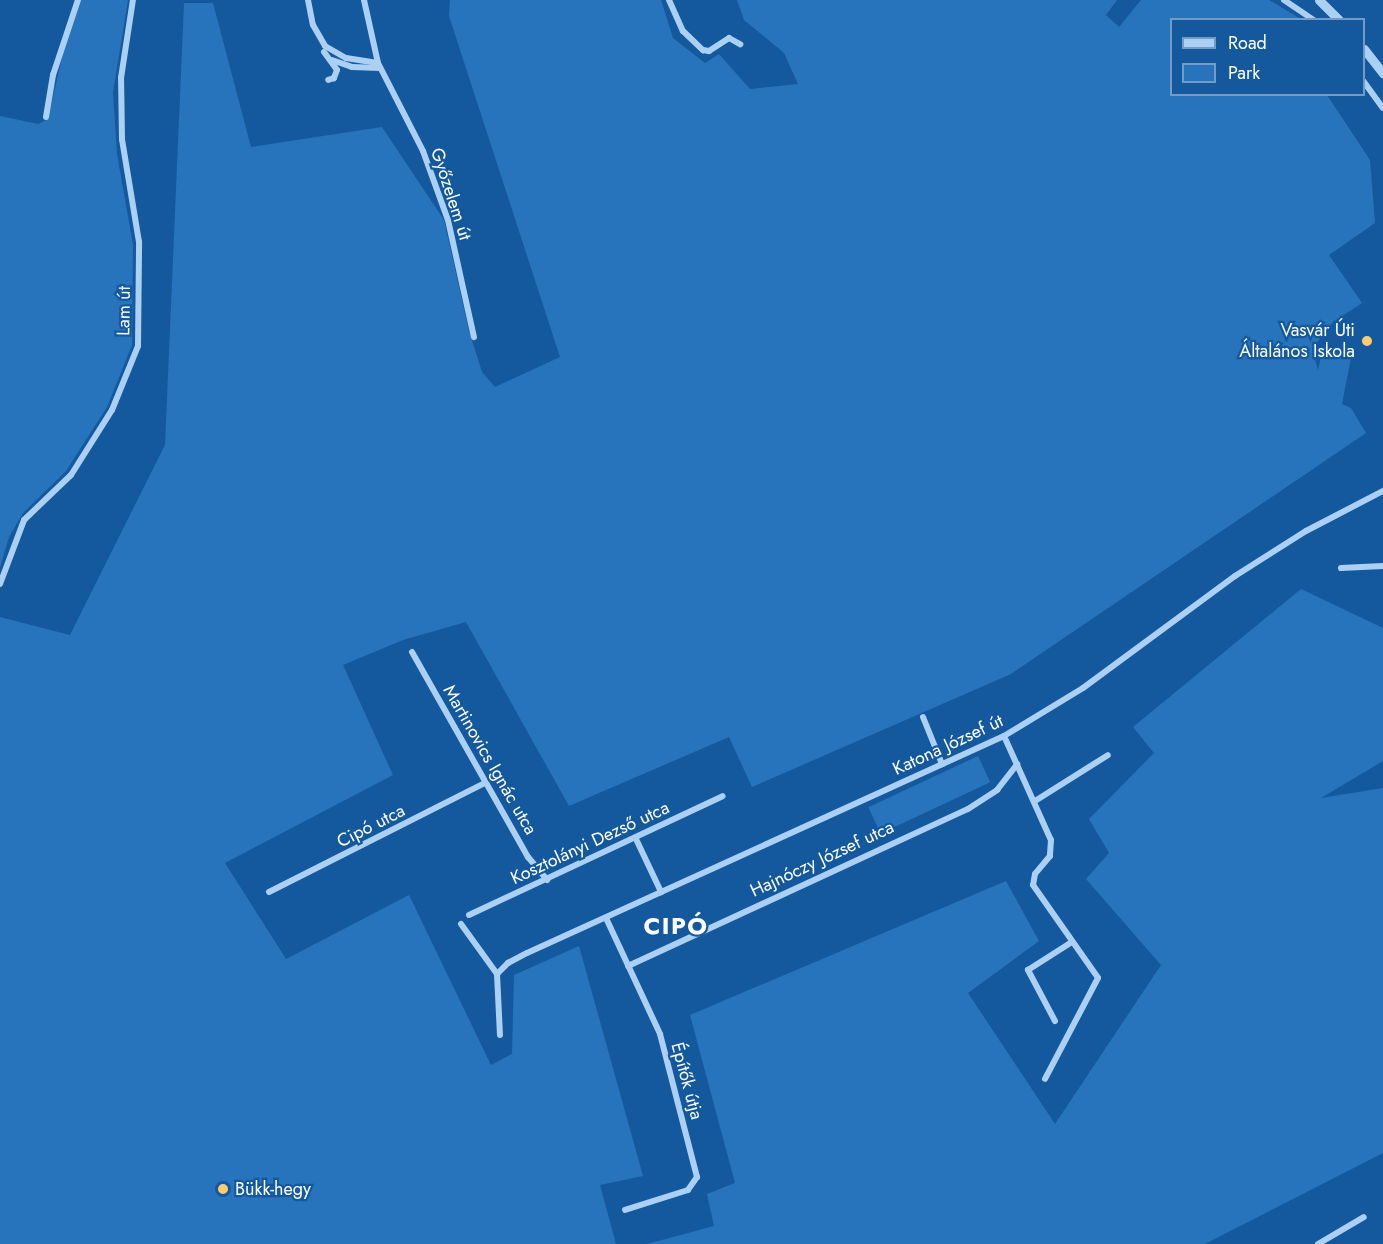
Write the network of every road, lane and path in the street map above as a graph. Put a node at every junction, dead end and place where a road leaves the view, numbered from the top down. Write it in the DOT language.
graph roads {
  1 [pos="78,0"];
  2 [pos="133,0"];
  3 [pos="308,0"];
  4 [pos="364,0"];
  5 [pos="669,0"];
  6 [pos="1284,0"];
  7 [pos="1319,0"];
  8 [pos="1311,18"];
  9 [pos="1337,18"];
  10 [pos="740,44"];
  11 [pos="1365,50"];
  12 [pos="324,52"];
  13 [pos="332,60"];
  14 [pos="379,66"];
  15 [pos="1383,73"];
  16 [pos="328,80"];
  17 [pos="1365,83"];
  18 [pos="1383,108"];
  19 [pos="46,117"];
  20 [pos="474,337"];
  21 [pos="1383,490"];
  22 [pos="1383,566"];
  23 [pos="1341,568"];
  24 [pos="0,584"];
  25 [pos="412,652"];
  26 [pos="923,717"];
  27 [pos="1004,736"];
  28 [pos="1107,755"];
  29 [pos="942,764"];
  30 [pos="1017,764"];
  31 [pos="485,783"];
  32 [pos="723,796"];
  33 [pos="1035,801"];
  34 [pos="636,839"];
  35 [pos="547,880"];
  36 [pos="269,892"];
  37 [pos="661,892"];
  38 [pos="469,915"];
  39 [pos="606,918"];
  40 [pos="461,924"];
  41 [pos="1072,942"];
  42 [pos="628,966"];
  43 [pos="497,974"];
  44 [pos="1054,1021"];
  45 [pos="500,1035"];
  46 [pos="1045,1079"];
  47 [pos="625,1210"];
  48 [pos="1364,1217"];
  49 [pos="1318,1244"];
  1 -- 19 [label="street"];
  2 -- 24 [label="street, Lam út"];
  3 -- 14 [label="street"];
  4 -- 14 [label="street, Győzelem út"];
  5 -- 10 [label="street"];
  6 -- 8 [label="street"];
  7 -- 9 [label="street"];
  11 -- 15 [label="street"];
  12 -- 13 [label="street"];
  13 -- 14 [label="street"];
  13 -- 16 [label="street"];
  14 -- 20 [label="street, Győzelem út"];
  17 -- 18 [label="street"];
  21 -- 27 [label="street, Katona József út"];
  22 -- 23 [label="street"];
  25 -- 31 [label="street, Martinovics Ignác utca"];
  26 -- 29 [label="street"];
  27 -- 29 [label="street, Katona József út"];
  27 -- 30 [label="street"];
  28 -- 33 [label="street"];
  29 -- 37 [label="street, Katona József út"];
  30 -- 33 [label="street"];
  30 -- 42 [label="street, Hajnóczy József utca"];
  31 -- 35 [label="street, Martinovics Ignác utca"];
  31 -- 36 [label="street, Cipó utca"];
  32 -- 34 [label="street, Kosztolányi Dezső utca"];
  33 -- 41 [label="street"];
  34 -- 35 [label="street, Kosztolányi Dezső utca"];
  34 -- 37 [label="street"];
  35 -- 38 [label="street, Kosztolányi Dezső utca"];
  37 -- 39 [label="street, Katona József út"];
  39 -- 42 [label="street, Építők útja"];
  39 -- 43 [label="street, Katona József út"];
  40 -- 43 [label="street"];
  41 -- 44 [label="street"];
  41 -- 46 [label="street"];
  42 -- 47 [label="street, Építők útja"];
  43 -- 45 [label="street"];
  48 -- 49 [label="street"];
}
